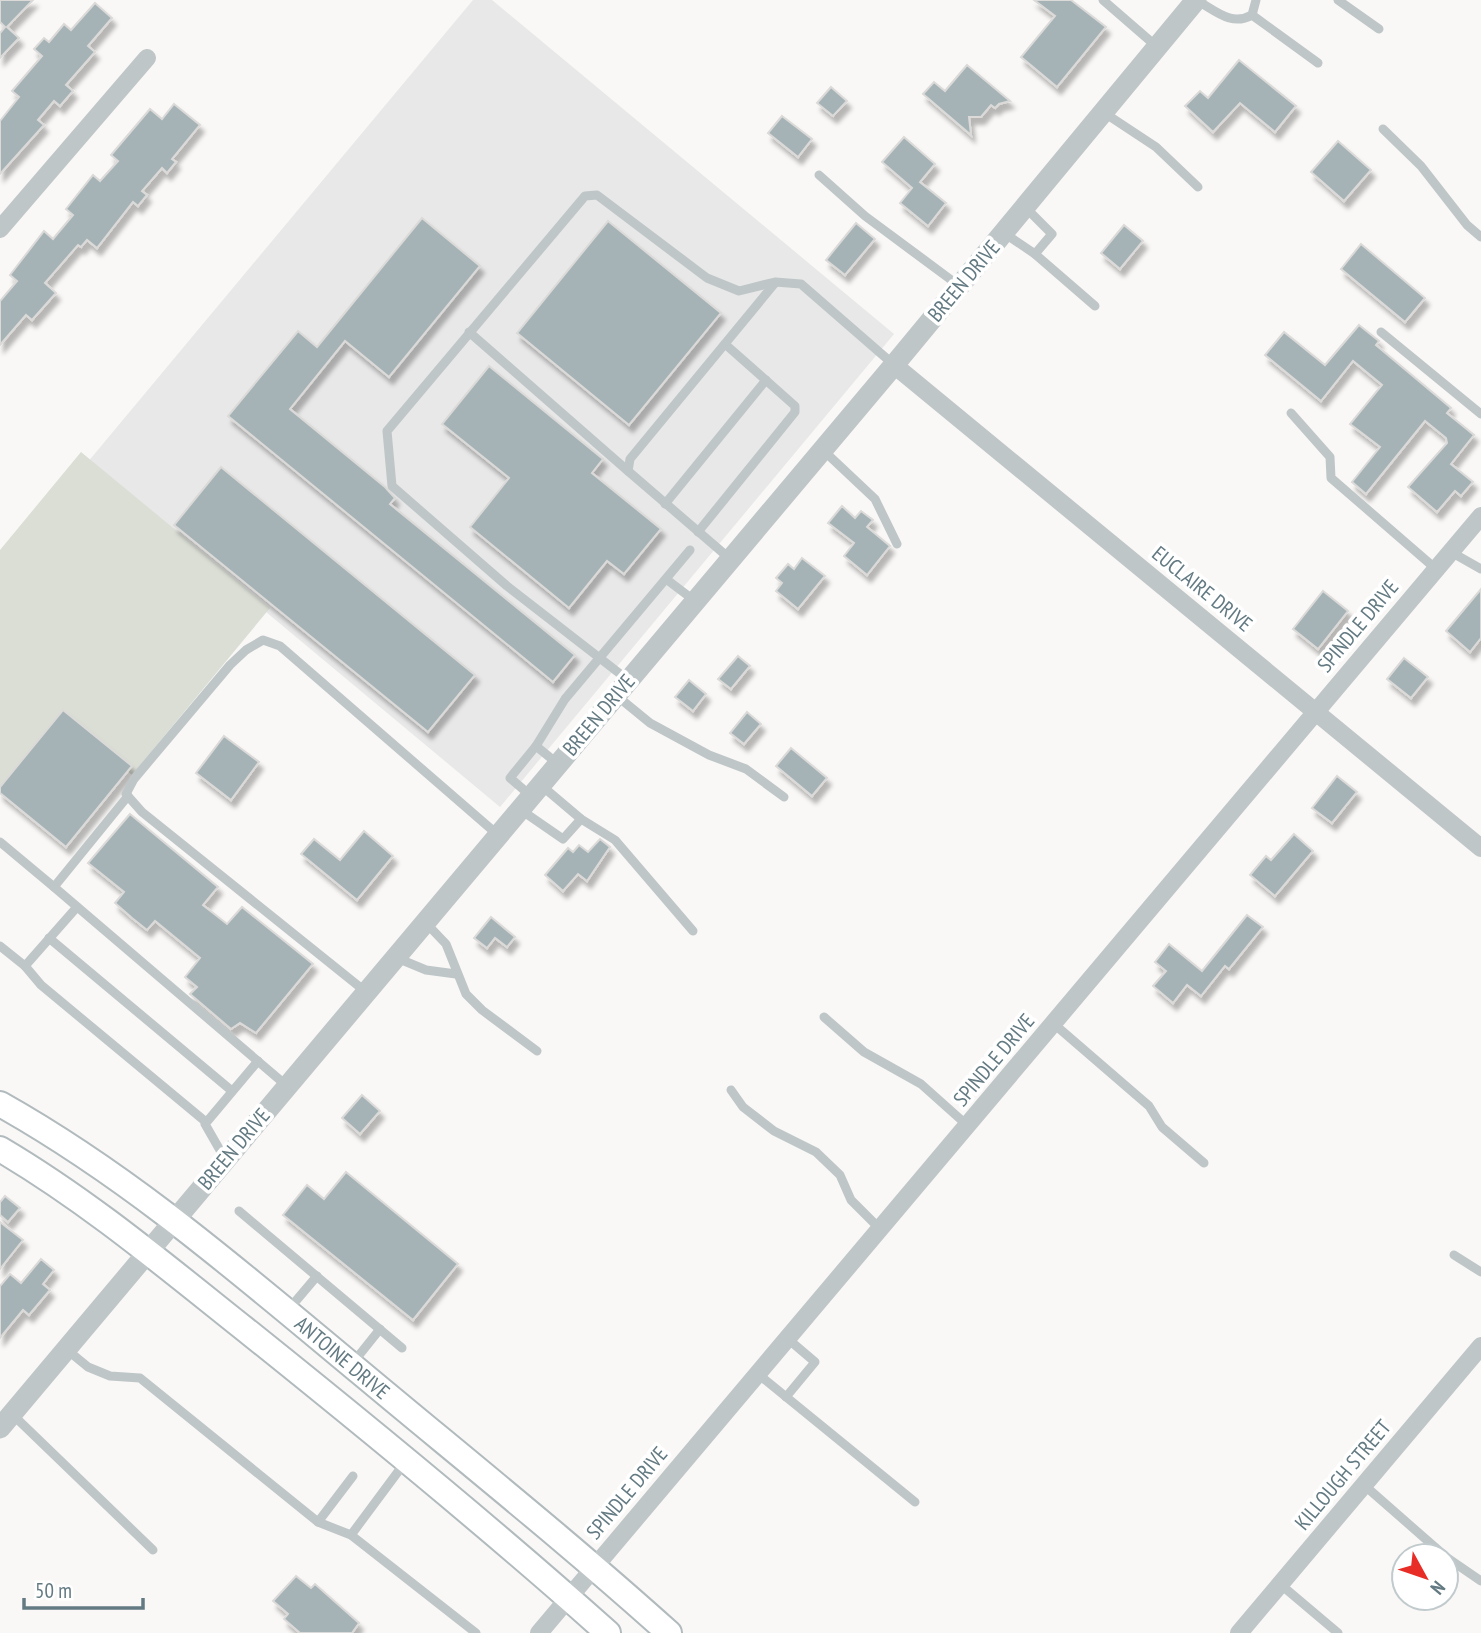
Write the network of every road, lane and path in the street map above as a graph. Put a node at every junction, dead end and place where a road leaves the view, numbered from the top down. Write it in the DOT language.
graph roads {
  1 [pos="1103,0"];
  2 [pos="1196,0"];
  3 [pos="1256,0"];
  4 [pos="1338,0"];
  5 [pos="1252,15"];
  6 [pos="1379,29"];
  7 [pos="1157,47"];
  8 [pos="147,58"];
  9 [pos="1318,63"];
  10 [pos="1103,112"];
  11 [pos="1383,128"];
  12 [pos="819,175"];
  13 [pos="1198,187"];
  14 [pos="1025,207"];
  15 [pos="0,229"];
  16 [pos="1004,233"];
  17 [pos="1481,237"];
  18 [pos="1035,254"];
  19 [pos="775,282"];
  20 [pos="960,286"];
  21 [pos="1095,306"];
  22 [pos="470,332"];
  23 [pos="1381,332"];
  24 [pos="725,344"];
  25 [pos="894,365"];
  26 [pos="766,380"];
  27 [pos="1291,412"];
  28 [pos="1481,414"];
  29 [pos="822,450"];
  30 [pos="628,471"];
  31 [pos="665,504"];
  32 [pos="1481,516"];
  33 [pos="698,532"];
  34 [pos="897,544"];
  35 [pos="690,550"];
  36 [pos="1451,552"];
  37 [pos="731,559"];
  38 [pos="1436,569"];
  39 [pos="1481,569"];
  40 [pos="666,579"];
  41 [pos="695,601"];
  42 [pos="600,658"];
  43 [pos="622,688"];
  44 [pos="1316,712"];
  45 [pos="536,746"];
  46 [pos="558,764"];
  47 [pos="128,796"];
  48 [pos="531,797"];
  49 [pos="784,797"];
  50 [pos="581,819"];
  51 [pos="498,835"];
  52 [pos="0,842"];
  53 [pos="1481,848"];
  54 [pos="54,887"];
  55 [pos="77,907"];
  56 [pos="425,922"];
  57 [pos="693,931"];
  58 [pos="49,938"];
  59 [pos="0,946"];
  60 [pos="395,958"];
  61 [pos="25,966"];
  62 [pos="456,974"];
  63 [pos="366,992"];
  64 [pos="824,1017"];
  65 [pos="1054,1024"];
  66 [pos="537,1051"];
  67 [pos="258,1061"];
  68 [pos="287,1086"];
  69 [pos="731,1090"];
  70 [pos="232,1091"];
  71 [pos="0,1104"];
  72 [pos="206,1122"];
  73 [pos="968,1126"];
  74 [pos="0,1149"];
  75 [pos="225,1159"];
  76 [pos="1204,1163"];
  77 [pos="239,1211"];
  78 [pos="175,1220"];
  79 [pos="880,1229"];
  80 [pos="148,1252"];
  81 [pos="1454,1255"];
  82 [pos="1481,1272"];
  83 [pos="317,1276"];
  84 [pos="286,1312"];
  85 [pos="380,1329"];
  86 [pos="788,1339"];
  87 [pos="1481,1346"];
  88 [pos="402,1348"];
  89 [pos="66,1349"];
  90 [pos="351,1365"];
  91 [pos="758,1374"];
  92 [pos="386,1394"];
  93 [pos="786,1397"];
  94 [pos="6,1421"];
  95 [pos="362,1423"];
  96 [pos="406,1461"];
  97 [pos="353,1476"];
  98 [pos="1364,1485"];
  99 [pos="915,1502"];
  100 [pos="318,1522"];
  101 [pos="351,1535"];
  102 [pos="1430,1542"];
  103 [pos="153,1549"];
  104 [pos="595,1566"];
  105 [pos="1460,1566"];
  106 [pos="1481,1581"];
  107 [pos="1280,1584"];
  108 [pos="569,1598"];
  109 [pos="476,1633"];
  110 [pos="539,1633"];
  111 [pos="608,1633"];
  112 [pos="669,1633"];
  113 [pos="1239,1633"];
  114 [pos="1338,1633"];
  1 -- 7 [label="lane"];
  2 -- 5 [label="lane"];
  2 -- 7 [label="street, BREEN DRIVE"];
  3 -- 5 [label="lane"];
  4 -- 6 [label="lane"];
  5 -- 9 [label="lane"];
  7 -- 10 [label="street, BREEN DRIVE"];
  8 -- 15 [label="street"];
  10 -- 13 [label="lane"];
  10 -- 14 [label="street, BREEN DRIVE"];
  11 -- 17 [label="lane"];
  12 -- 20 [label="lane"];
  14 -- 16 [label="street, BREEN DRIVE"];
  14 -- 18 [label="lane"];
  16 -- 18 [label="lane"];
  16 -- 20 [label="street, BREEN DRIVE"];
  18 -- 21 [label="lane"];
  19 -- 22 [label="lane"];
  19 -- 24 [label="lane"];
  19 -- 25 [label="lane"];
  20 -- 25 [label="street, BREEN DRIVE"];
  22 -- 30 [label="lane"];
  22 -- 42 [label="lane"];
  23 -- 28 [label="lane"];
  24 -- 26 [label="lane"];
  24 -- 30 [label="lane"];
  25 -- 29 [label="street, BREEN DRIVE"];
  25 -- 44 [label="street, EUCLAIRE DRIVE"];
  26 -- 31 [label="lane"];
  26 -- 33 [label="lane"];
  27 -- 38 [label="lane"];
  29 -- 34 [label="lane"];
  29 -- 37 [label="street, BREEN DRIVE"];
  30 -- 31 [label="lane"];
  31 -- 33 [label="lane"];
  32 -- 36 [label="street, SPINDLE DRIVE"];
  33 -- 37 [label="lane"];
  35 -- 40 [label="lane"];
  36 -- 38 [label="street, SPINDLE DRIVE"];
  36 -- 39 [label="lane"];
  37 -- 41 [label="street, BREEN DRIVE"];
  38 -- 44 [label="street, SPINDLE DRIVE"];
  40 -- 41 [label="lane"];
  40 -- 42 [label="lane"];
  41 -- 43 [label="street, BREEN DRIVE"];
  42 -- 43 [label="lane"];
  42 -- 45 [label="lane"];
  43 -- 46 [label="street, BREEN DRIVE"];
  43 -- 49 [label="lane"];
  44 -- 53 [label="street, EUCLAIRE DRIVE"];
  44 -- 65 [label="street, SPINDLE DRIVE"];
  45 -- 46 [label="lane"];
  45 -- 48 [label="lane"];
  46 -- 48 [label="street, BREEN DRIVE"];
  47 -- 51 [label="lane"];
  47 -- 54 [label="lane"];
  47 -- 63 [label="lane"];
  48 -- 50 [label="lane"];
  48 -- 50 [label="lane"];
  48 -- 51 [label="street, BREEN DRIVE"];
  50 -- 57 [label="lane"];
  51 -- 56 [label="street, BREEN DRIVE"];
  52 -- 54 [label="lane"];
  54 -- 55 [label="lane"];
  55 -- 58 [label="lane"];
  55 -- 67 [label="lane"];
  56 -- 60 [label="street, BREEN DRIVE"];
  56 -- 62 [label="lane"];
  58 -- 61 [label="lane"];
  58 -- 70 [label="lane"];
  59 -- 61 [label="lane"];
  60 -- 62 [label="lane"];
  60 -- 63 [label="street, BREEN DRIVE"];
  61 -- 72 [label="lane"];
  62 -- 66 [label="lane"];
  63 -- 68 [label="street, BREEN DRIVE"];
  64 -- 73 [label="lane"];
  65 -- 73 [label="street, SPINDLE DRIVE"];
  65 -- 76 [label="lane"];
  67 -- 68 [label="lane"];
  67 -- 70 [label="lane"];
  68 -- 75 [label="street, BREEN DRIVE"];
  69 -- 79 [label="lane"];
  70 -- 72 [label="lane"];
  71 -- 78 [label="main road, ANTOINE DRIVE"];
  72 -- 75 [label="lane"];
  73 -- 79 [label="street, SPINDLE DRIVE"];
  74 -- 80 [label="main road, ANTOINE DRIVE"];
  75 -- 78 [label="street, BREEN DRIVE"];
  77 -- 83 [label="lane"];
  78 -- 80 [label="street, BREEN DRIVE"];
  78 -- 84 [label="main road, ANTOINE DRIVE"];
  79 -- 86 [label="street, SPINDLE DRIVE"];
  80 -- 89 [label="street, BREEN DRIVE"];
  80 -- 95 [label="main road, ANTOINE DRIVE"];
  81 -- 82 [label="lane"];
  83 -- 84 [label="lane"];
  83 -- 85 [label="lane"];
  84 -- 90 [label="main road, ANTOINE DRIVE"];
  85 -- 88 [label="lane"];
  85 -- 90 [label="lane"];
  86 -- 91 [label="street, SPINDLE DRIVE"];
  86 -- 93 [label="lane"];
  87 -- 98 [label="street, KILLOUGH STREET"];
  89 -- 94 [label="street, BREEN DRIVE"];
  89 -- 100 [label="lane"];
  90 -- 92 [label="main road, ANTOINE DRIVE"];
  91 -- 93 [label="lane"];
  91 -- 104 [label="street, SPINDLE DRIVE"];
  92 -- 95 [label="main road"];
  92 -- 104 [label="main road, ANTOINE DRIVE"];
  93 -- 99 [label="lane"];
  94 -- 103 [label="lane"];
  95 -- 96 [label="main road, ANTOINE DRIVE"];
  96 -- 101 [label="lane"];
  96 -- 108 [label="main road, ANTOINE DRIVE"];
  97 -- 100 [label="lane"];
  98 -- 102 [label="lane"];
  98 -- 107 [label="street, KILLOUGH STREET"];
  100 -- 101 [label="lane"];
  101 -- 109 [label="lane"];
  104 -- 108 [label="street, SPINDLE DRIVE"];
  104 -- 112 [label="main road, ANTOINE DRIVE"];
  105 -- 106 [label="lane"];
  107 -- 113 [label="street, KILLOUGH STREET"];
  107 -- 114 [label="lane"];
  108 -- 110 [label="street, SPINDLE DRIVE"];
  108 -- 111 [label="main road, ANTOINE DRIVE"];
}
